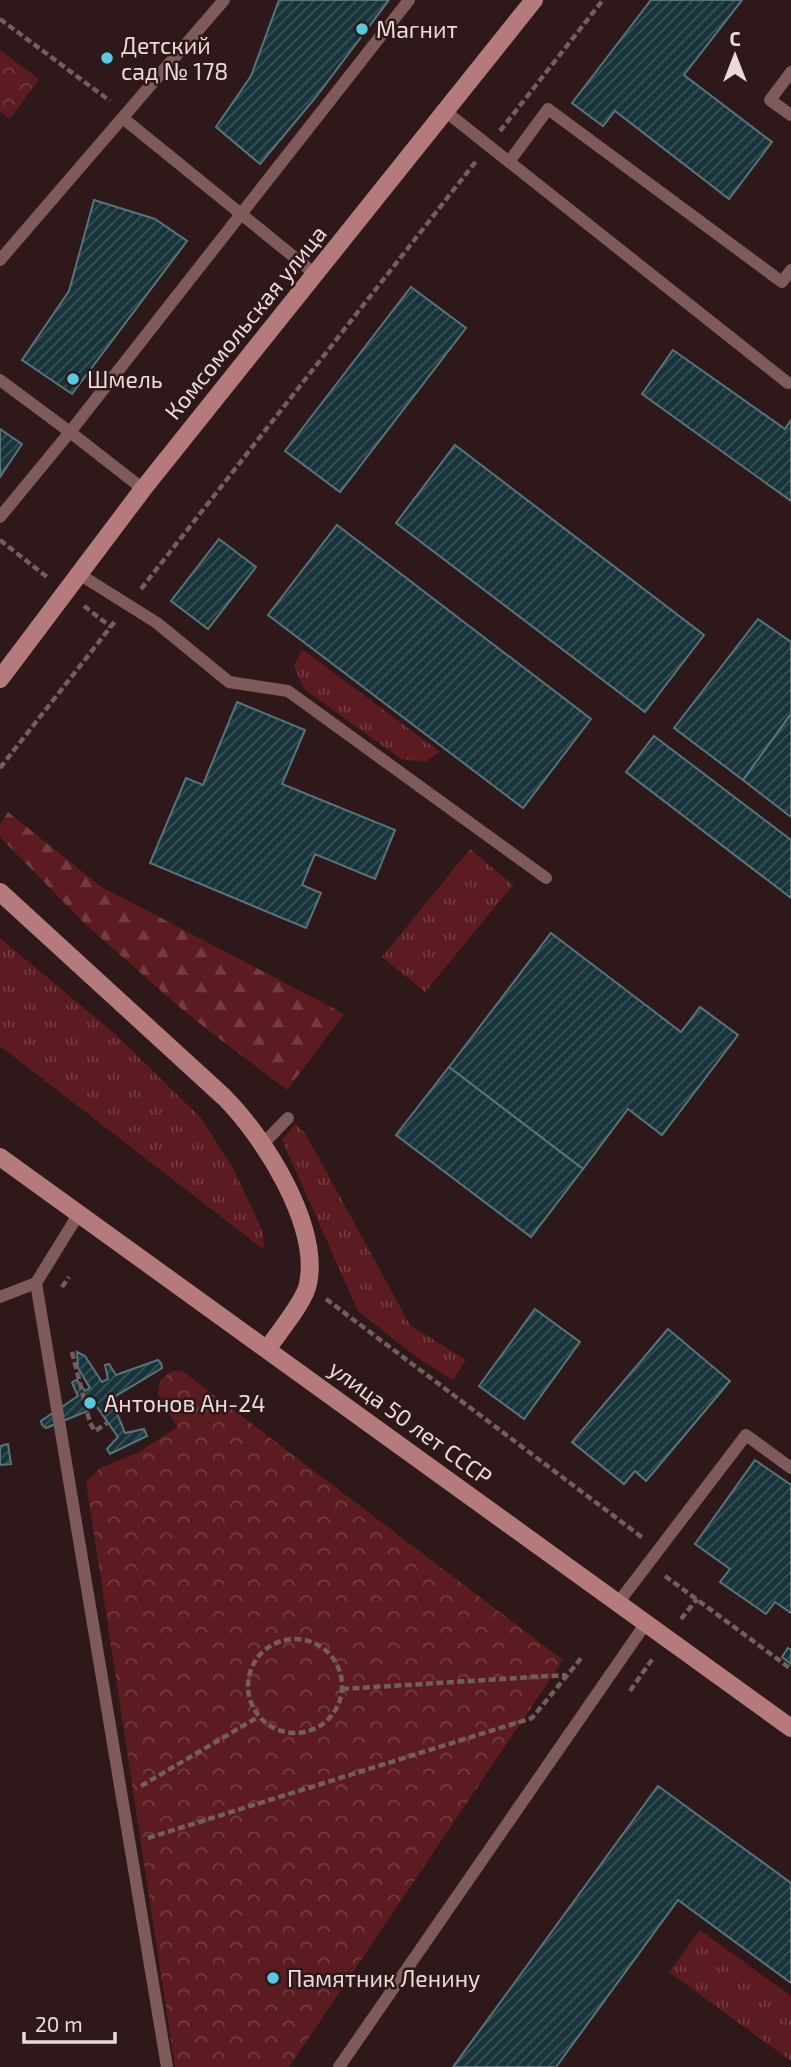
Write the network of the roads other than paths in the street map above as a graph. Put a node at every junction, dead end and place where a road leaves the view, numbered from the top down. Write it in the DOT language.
graph roads {
  1 [pos="223,0"];
  2 [pos="409,0"];
  3 [pos="534,0"];
  4 [pos="791,72"];
  5 [pos="445,111"];
  6 [pos="791,115"];
  7 [pos="126,117"];
  8 [pos="509,162"];
  9 [pos="241,214"];
  10 [pos="0,260"];
  11 [pos="791,270"];
  12 [pos="315,274"];
  13 [pos="0,380"];
  14 [pos="788,383"];
  15 [pos="70,432"];
  16 [pos="143,489"];
  17 [pos="0,517"];
  18 [pos="79,574"];
  19 [pos="0,679"];
  20 [pos="546,878"];
  21 [pos="0,892"];
  22 [pos="288,1118"];
  23 [pos="262,1145"];
  24 [pos="0,1157"];
  25 [pos="78,1215"];
  26 [pos="36,1283"];
  27 [pos="0,1297"];
  28 [pos="268,1348"];
  29 [pos="791,1468"];
  30 [pos="618,1603"];
  31 [pos="646,1623"];
  32 [pos="791,1728"];
  33 [pos="167,2067"];
  34 [pos="340,2067"];
  1 -- 7 [label="lane"];
  2 -- 9 [label="lane"];
  3 -- 5 [label="main road, Комсомольская улица"];
  4 -- 6 [label="lane"];
  5 -- 8 [label="lane"];
  5 -- 12 [label="main road, Комсомольская улица"];
  7 -- 9 [label="lane"];
  7 -- 10 [label="lane"];
  8 -- 11 [label="lane"];
  8 -- 14 [label="lane"];
  9 -- 12 [label="lane"];
  9 -- 15 [label="lane"];
  12 -- 16 [label="main road, Комсомольская улица"];
  13 -- 15 [label="lane"];
  15 -- 16 [label="lane"];
  15 -- 17 [label="lane"];
  16 -- 18 [label="main road, Комсомольская улица"];
  18 -- 19 [label="main road, Комсомольская улица"];
  18 -- 20 [label="lane"];
  21 -- 23 [label="main road"];
  22 -- 23 [label="lane"];
  23 -- 28 [label="main road"];
  24 -- 25 [label="main road, улица 50 лет СССР"];
  25 -- 26 [label="lane"];
  25 -- 28 [label="main road, улица 50 лет СССР"];
  26 -- 27 [label="lane"];
  26 -- 33 [label="lane"];
  28 -- 30 [label="main road, улица 50 лет СССР"];
  29 -- 30 [label="lane"];
  30 -- 31 [label="main road, улица 50 лет СССР"];
  31 -- 32 [label="main road, улица 50 лет СССР"];
  31 -- 34 [label="lane"];
}
